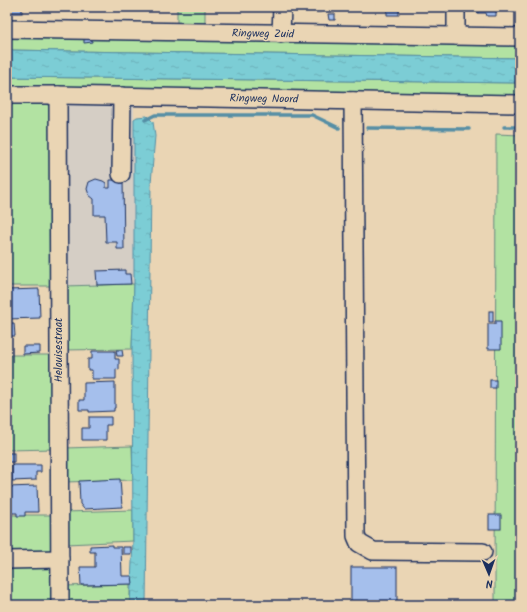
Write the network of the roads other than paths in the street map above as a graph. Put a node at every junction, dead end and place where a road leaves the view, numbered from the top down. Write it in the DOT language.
graph roads {
  1 [pos="282,7"];
  2 [pos="456,7"];
  3 [pos="7,29"];
  4 [pos="281,34"];
  5 [pos="456,36"];
  6 [pos="520,38"];
  7 [pos="58,94"];
  8 [pos="7,95"];
  9 [pos="122,96"];
  10 [pos="353,100"];
  11 [pos="520,104"];
  12 [pos="122,174"];
  13 [pos="483,552"];
  14 [pos="60,559"];
  15 [pos="7,560"];
  16 [pos="60,605"];
  1 -- 4 [label="street"];
  2 -- 5 [label="street"];
  3 -- 4 [label="street, Ringweg Zuid"];
  4 -- 5 [label="street, Ringweg Zuid"];
  5 -- 6 [label="street, Ringweg Zuid"];
  7 -- 8 [label="street, Ringweg Noord"];
  7 -- 9 [label="street, Ringweg Noord"];
  7 -- 14 [label="street, Helouisestraat"];
  9 -- 10 [label="street, Ringweg Noord"];
  9 -- 12 [label="street"];
  10 -- 11 [label="street, Ringweg Noord"];
  10 -- 13 [label="street"];
  14 -- 15 [label="street"];
  14 -- 16 [label="street, Helouisestraat"];
}
